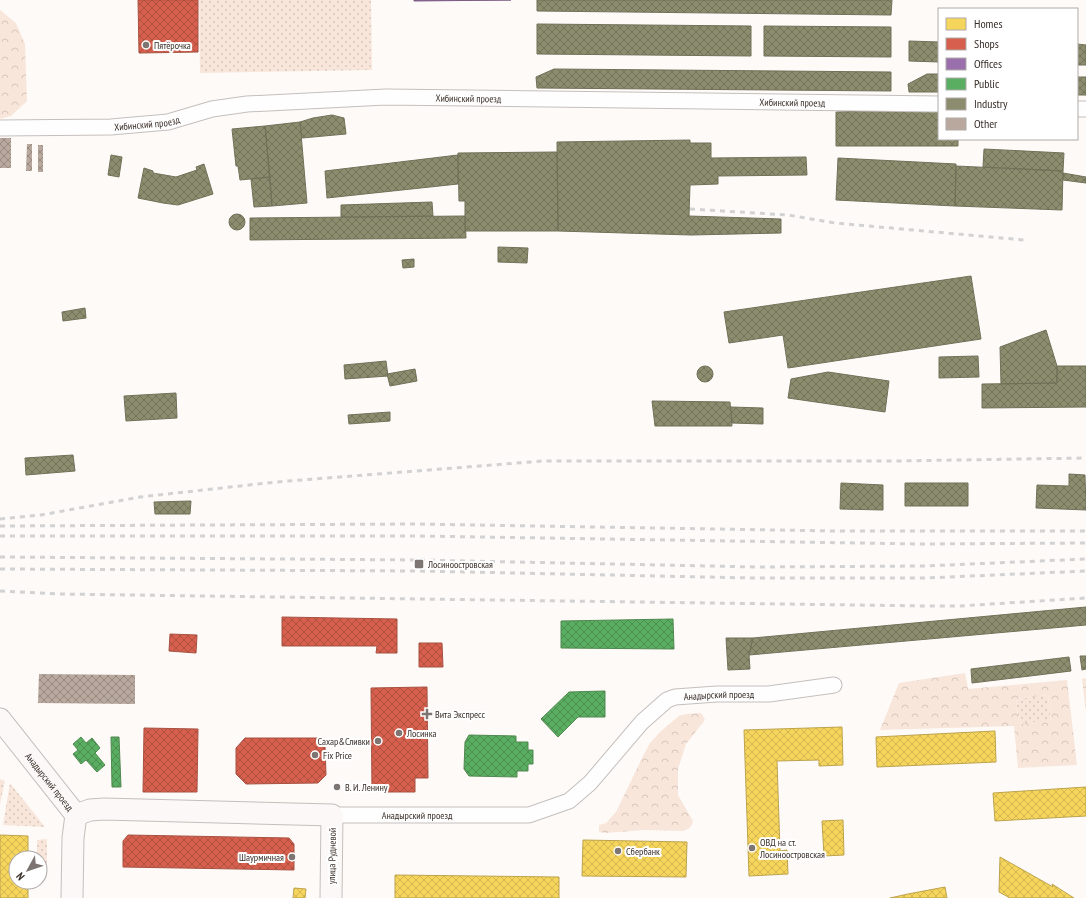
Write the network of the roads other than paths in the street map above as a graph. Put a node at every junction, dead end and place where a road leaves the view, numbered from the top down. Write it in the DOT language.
graph roads {
  1 [pos="938,104"];
  2 [pos="0,128"];
  3 [pos="834,685"];
  4 [pos="0,719"];
  5 [pos="76,815"];
  6 [pos="332,815"];
  7 [pos="72,898"];
  8 [pos="331,898"];
  1 -- 2 [label="street, Хибинский проезд"];
  3 -- 6 [label="street, Анадырский проезд"];
  4 -- 5 [label="street, Анадырский проезд"];
  5 -- 6 [label="street, Анадырский проезд"];
  5 -- 7 [label="street"];
  6 -- 8 [label="street, улица Рудневой"];
}
